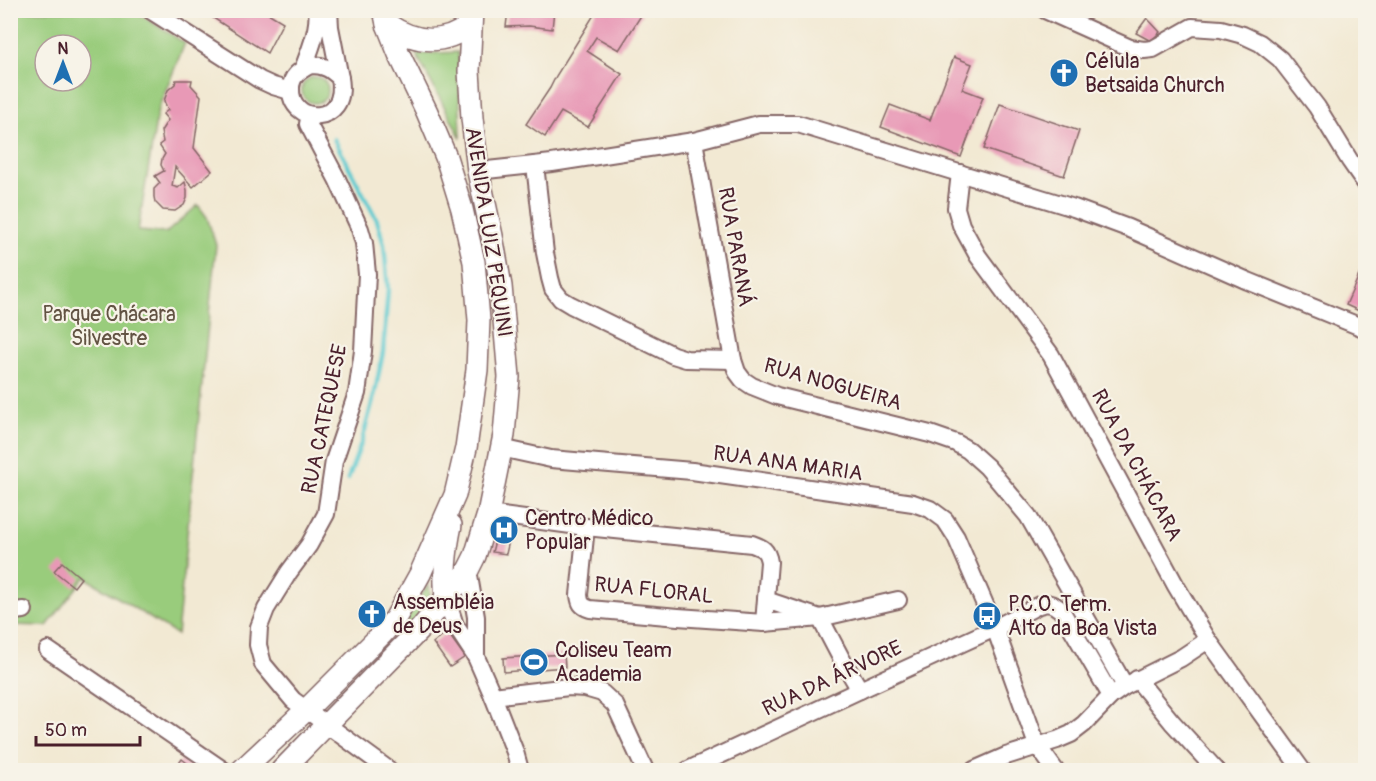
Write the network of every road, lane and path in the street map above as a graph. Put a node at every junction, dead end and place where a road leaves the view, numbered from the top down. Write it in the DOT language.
graph roads {
  1 [pos="150,10"];
  2 [pos="317,10"];
  3 [pos="329,10"];
  4 [pos="1045,10"];
  5 [pos="386,17"];
  6 [pos="471,18"];
  7 [pos="303,69"];
  8 [pos="340,78"];
  9 [pos="290,91"];
  10 [pos="310,115"];
  11 [pos="694,141"];
  12 [pos="535,165"];
  13 [pos="478,171"];
  14 [pos="960,173"];
  15 [pos="1365,184"];
  16 [pos="1365,329"];
  17 [pos="733,360"];
  18 [pos="501,448"];
  19 [pos="455,495"];
  20 [pos="488,514"];
  21 [pos="586,527"];
  22 [pos="468,570"];
  23 [pos="446,597"];
  24 [pos="766,600"];
  25 [pos="898,600"];
  26 [pos="820,618"];
  27 [pos="764,623"];
  28 [pos="995,628"];
  29 [pos="1208,640"];
  30 [pos="48,650"];
  31 [pos="476,657"];
  32 [pos="1131,683"];
  33 [pos="860,690"];
  34 [pos="493,696"];
  35 [pos="1111,696"];
  36 [pos="306,710"];
  37 [pos="327,724"];
  38 [pos="1037,745"];
  39 [pos="223,771"];
  40 [pos="242,771"];
  41 [pos="282,771"];
  42 [pos="389,771"];
  43 [pos="520,771"];
  44 [pos="645,771"];
  45 [pos="688,771"];
  46 [pos="974,771"];
  47 [pos="1055,771"];
  48 [pos="1216,771"];
  49 [pos="1302,771"];
  1 -- 9 [label="street"];
  2 -- 7 [label="street"];
  3 -- 8 [label="street"];
  4 -- 15 [label="street"];
  5 -- 6 [label="main road"];
  5 -- 19 [label="main road, AVENIDA LUIZ PEQUINI"];
  6 -- 13 [label="main road, AVENIDA LUIZ PEQUINI"];
  7 -- 8 [label="street"];
  7 -- 9 [label="street"];
  8 -- 10 [label="street"];
  9 -- 10 [label="street"];
  10 -- 36 [label="street, RUA CATEQUESE"];
  11 -- 12 [label="street"];
  11 -- 14 [label="street"];
  11 -- 17 [label="street, RUA PARANÁ"];
  12 -- 13 [label="street"];
  12 -- 17 [label="street"];
  13 -- 18 [label="main road, AVENIDA LUIZ PEQUINI"];
  14 -- 16 [label="street"];
  14 -- 29 [label="street, RUA DA CHÁCARA"];
  17 -- 32 [label="street, RUA NOGUEIRA"];
  18 -- 20 [label="main road, AVENIDA LUIZ PEQUINI"];
  18 -- 28 [label="street, RUA ANA MARIA"];
  19 -- 23 [label="main road"];
  19 -- 36 [label="main road, AVENIDA LUIZ PEQUINI"];
  20 -- 21 [label="street"];
  20 -- 22 [label="main road, AVENIDA LUIZ PEQUINI"];
  21 -- 24 [label="street"];
  21 -- 27 [label="street, RUA FLORAL"];
  22 -- 23 [label="main road, AVENIDA LUIZ PEQUINI"];
  22 -- 31 [label="street"];
  23 -- 31 [label="street"];
  23 -- 37 [label="main road, AVENIDA LUIZ PEQUINI"];
  24 -- 26 [label="street"];
  24 -- 27 [label="street"];
  25 -- 26 [label="street"];
  26 -- 27 [label="street"];
  26 -- 33 [label="street"];
  28 -- 33 [label="street, RUA DA ÁRVORE"];
  28 -- 35 [label="street, RUA DA ÁRVORE"];
  28 -- 38 [label="street, RUA ANA MARIA"];
  29 -- 32 [label="street"];
  29 -- 49 [label="street, RUA DA CHÁCARA"];
  30 -- 39 [label="street"];
  31 -- 34 [label="street"];
  32 -- 35 [label="street"];
  32 -- 48 [label="street, RUA NOGUEIRA"];
  33 -- 45 [label="street, RUA DA ÁRVORE"];
  34 -- 43 [label="street"];
  34 -- 44 [label="street"];
  35 -- 38 [label="street"];
  36 -- 37 [label="street, RUA CATEQUESE"];
  36 -- 40 [label="main road, AVENIDA LUIZ PEQUINI"];
  37 -- 41 [label="main road, AVENIDA LUIZ PEQUINI"];
  37 -- 42 [label="street, RUA CATEQUESE"];
  38 -- 46 [label="street"];
  38 -- 47 [label="street, RUA ANA MARIA"];
}
